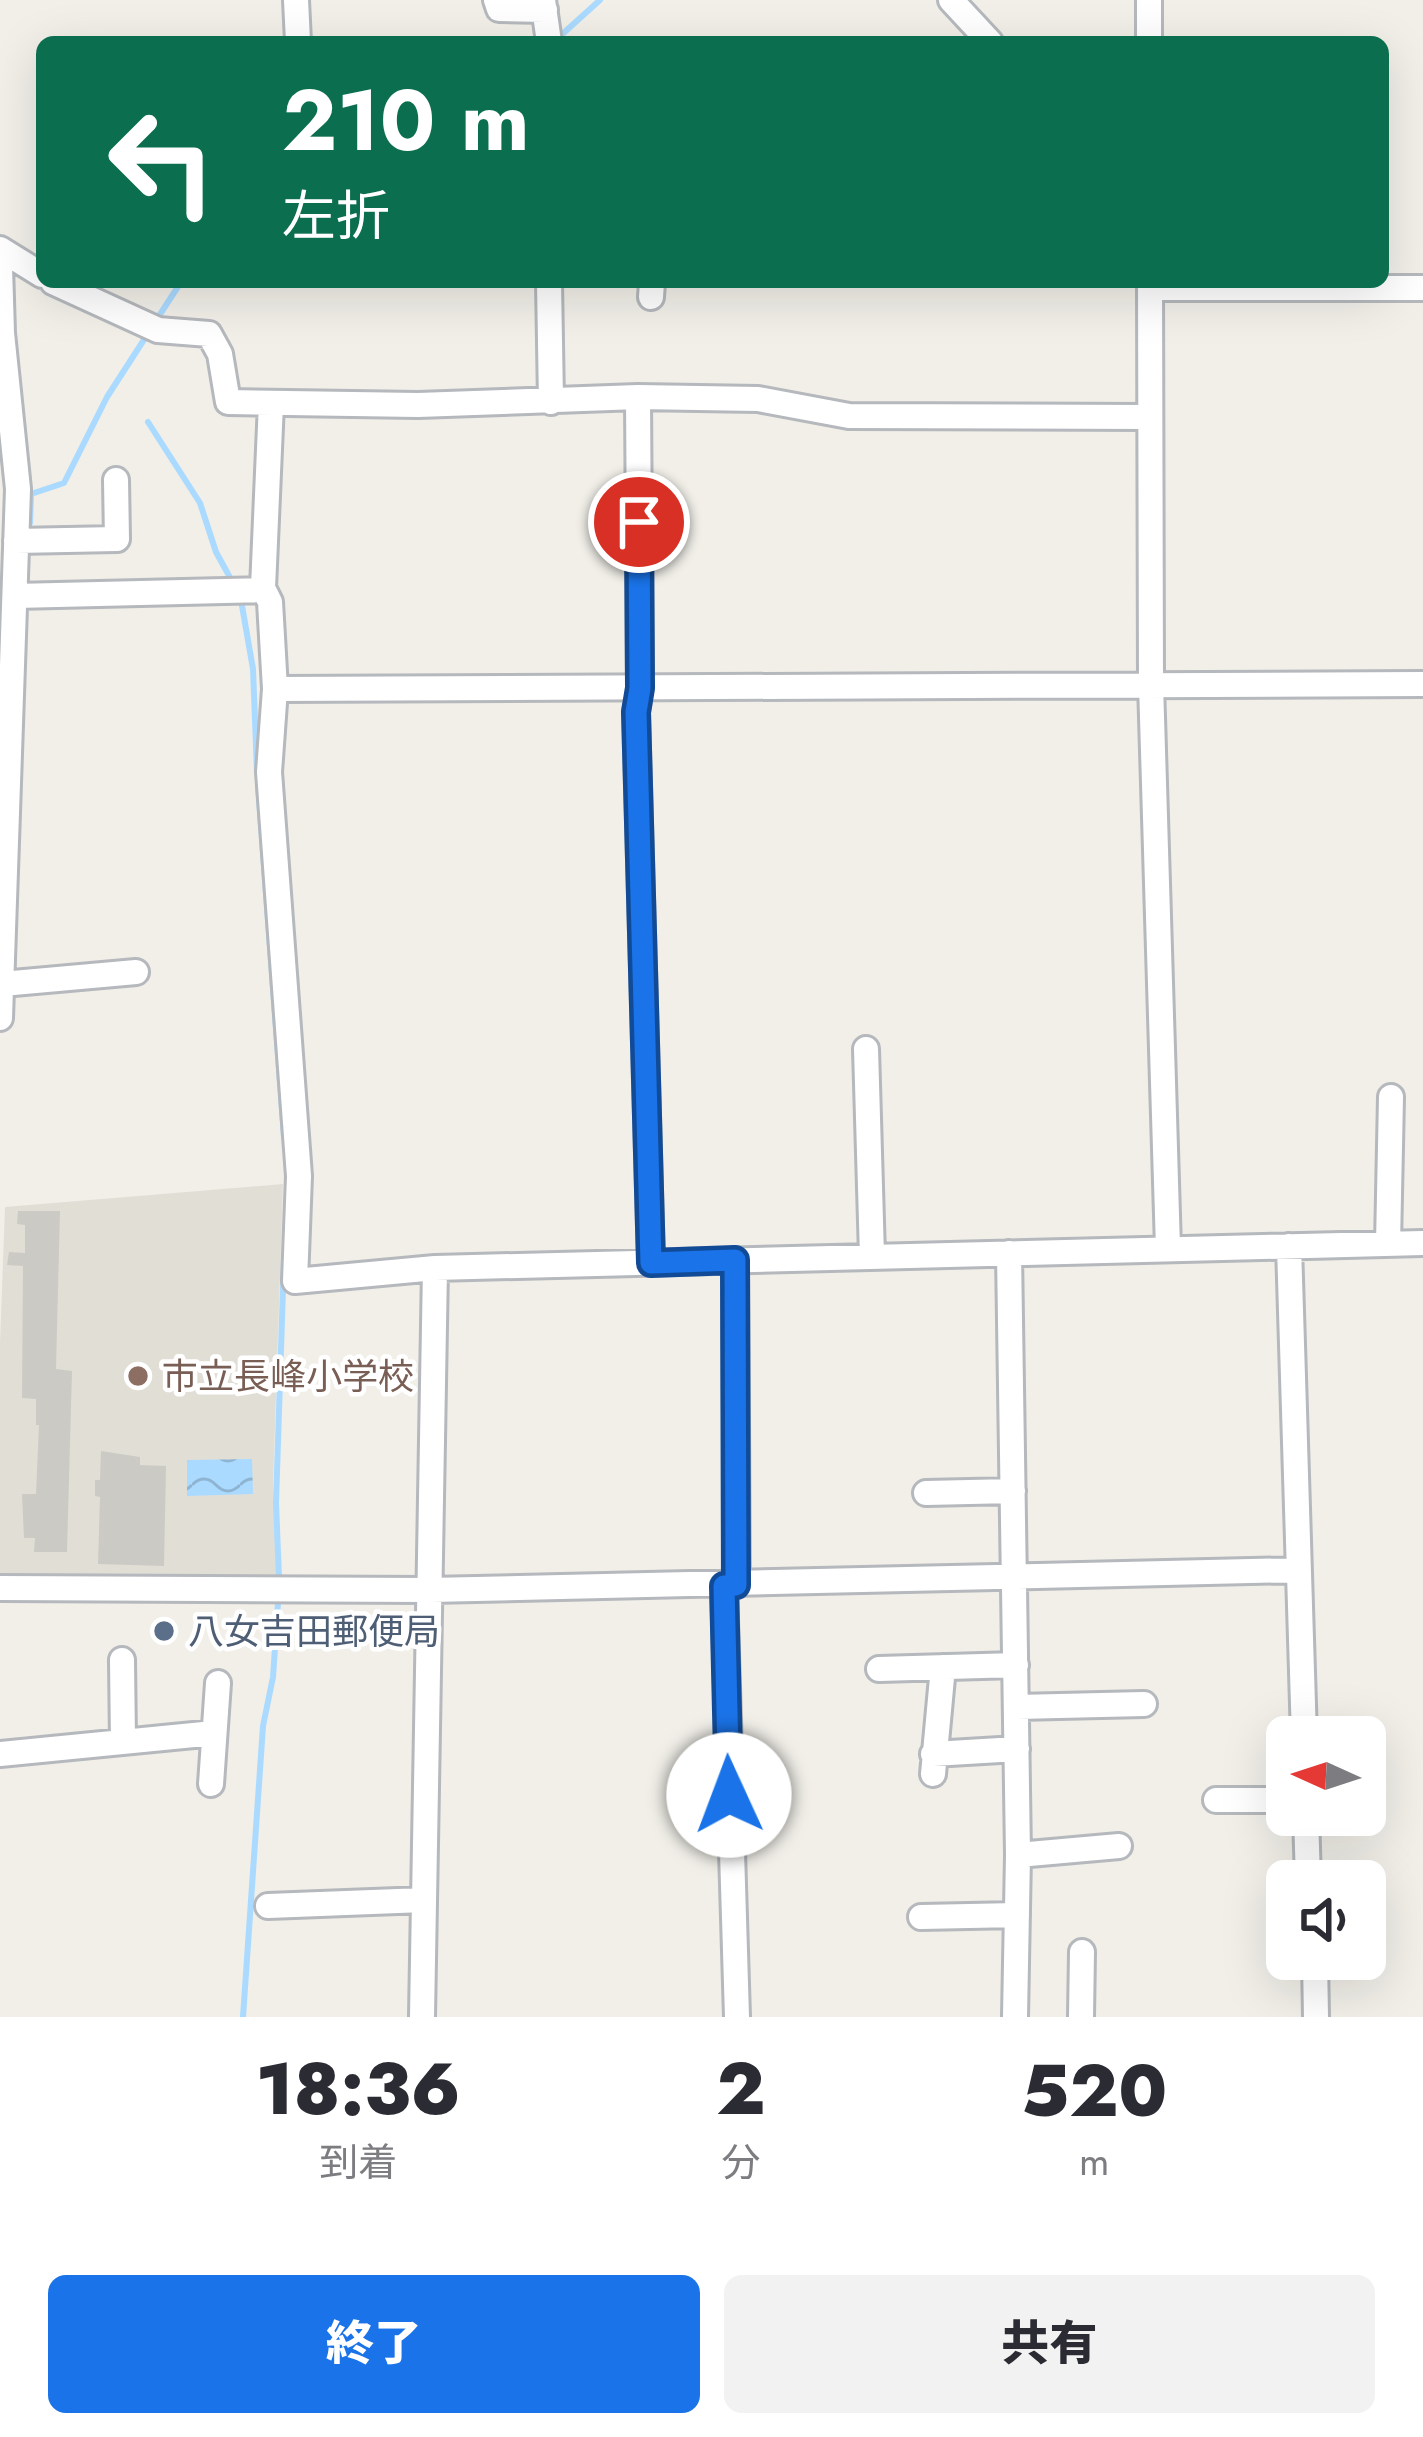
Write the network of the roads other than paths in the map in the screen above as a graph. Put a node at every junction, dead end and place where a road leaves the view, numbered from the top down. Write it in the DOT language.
graph roads {
  1 [pos="296,0"];
  2 [pos="496,0"];
  3 [pos="951,0"];
  4 [pos="1149,0"];
  5 [pos="544,5"];
  6 [pos="298,36"];
  7 [pos="548,36"];
  8 [pos="984,36"];
  9 [pos="1150,36"];
  10 [pos="0,249"];
  11 [pos="0,266"];
  12 [pos="36,271"];
  13 [pos="63,288"];
  14 [pos="549,288"];
  15 [pos="1150,288"];
  16 [pos="1389,288"];
  17 [pos="1423,288"];
  18 [pos="638,397"];
  19 [pos="551,401"];
  20 [pos="272,403"];
  21 [pos="1150,417"];
  22 [pos="7,435"];
  23 [pos="116,480"];
  24 [pos="9,489"];
  25 [pos="16,541"];
  26 [pos="264,590"];
  27 [pos="6,595"];
  28 [pos="6,681"];
  29 [pos="1150,684"];
  30 [pos="1423,684"];
  31 [pos="640,688"];
  32 [pos="275,689"];
  33 [pos="5,792"];
  34 [pos="136,972"];
  35 [pos="1,1000"];
  36 [pos="0,1018"];
  37 [pos="866,1048"];
  38 [pos="1391,1096"];
  39 [pos="1423,1243"];
  40 [pos="1388,1244"];
  41 [pos="1289,1246"];
  42 [pos="1168,1248"];
  43 [pos="1009,1253"];
  44 [pos="872,1256"];
  45 [pos="735,1260"];
  46 [pos="651,1263"];
  47 [pos="436,1268"];
  48 [pos="1013,1491"];
  49 [pos="926,1493"];
  50 [pos="1298,1570"];
  51 [pos="1015,1574"];
  52 [pos="730,1585"];
  53 [pos="0,1588"];
  54 [pos="430,1590"];
  55 [pos="122,1660"];
  56 [pos="1016,1665"];
  57 [pos="943,1667"];
  58 [pos="879,1669"];
  59 [pos="218,1683"];
  60 [pos="1144,1704"];
  61 [pos="1016,1707"];
  62 [pos="1303,1716"];
  63 [pos="214,1733"];
  64 [pos="123,1742"];
  65 [pos="1017,1749"];
  66 [pos="0,1754"];
  67 [pos="211,1784"];
  68 [pos="1216,1800"];
  69 [pos="1266,1800"];
  70 [pos="1119,1846"];
  71 [pos="1018,1855"];
  72 [pos="424,1900"];
  73 [pos="268,1906"];
  74 [pos="1017,1915"];
  75 [pos="921,1916"];
  76 [pos="1082,1952"];
  77 [pos="1315,1980"];
  78 [pos="737,2005"];
  79 [pos="422,2017"];
  80 [pos="1015,2017"];
  81 [pos="1081,2017"];
  82 [pos="1316,2017"];
  1 -- 6 [label="street"];
  2 -- 5 [label="street"];
  3 -- 8 [label="street"];
  4 -- 9 [label="street"];
  5 -- 7 [label="street"];
  10 -- 12 [label="street"];
  11 -- 22 [label="street"];
  13 -- 20 [label="street"];
  14 -- 19 [label="street"];
  15 -- 21 [label="street"];
  16 -- 17 [label="street"];
  18 -- 19 [label="street"];
  18 -- 21 [label="street"];
  18 -- 31 [label="street"];
  19 -- 20 [label="street"];
  20 -- 26 [label="street"];
  21 -- 29 [label="street"];
  22 -- 24 [label="street"];
  23 -- 25 [label="street"];
  24 -- 25 [label="street"];
  25 -- 27 [label="street"];
  26 -- 27 [label="street"];
  26 -- 32 [label="street"];
  27 -- 28 [label="street"];
  28 -- 33 [label="street"];
  29 -- 30 [label="street"];
  29 -- 31 [label="street"];
  29 -- 42 [label="street"];
  31 -- 32 [label="street"];
  31 -- 46 [label="street"];
  32 -- 47 [label="street"];
  33 -- 35 [label="street"];
  34 -- 35 [label="street"];
  35 -- 36 [label="street"];
  37 -- 44 [label="street"];
  38 -- 40 [label="street"];
  39 -- 40 [label="street"];
  40 -- 41 [label="street"];
  41 -- 42 [label="street"];
  41 -- 50 [label="street"];
  42 -- 43 [label="street"];
  43 -- 44 [label="street"];
  43 -- 48 [label="street"];
  44 -- 45 [label="street"];
  45 -- 46 [label="street"];
  45 -- 52 [label="street"];
  46 -- 47 [label="street"];
  47 -- 54 [label="street"];
  48 -- 49 [label="street"];
  48 -- 51 [label="street"];
  50 -- 51 [label="street"];
  50 -- 62 [label="street"];
  51 -- 52 [label="street"];
  51 -- 56 [label="street"];
  52 -- 54 [label="street"];
  52 -- 78 [label="street"];
  53 -- 54 [label="street"];
  54 -- 72 [label="street"];
  55 -- 64 [label="street"];
  56 -- 57 [label="street"];
  56 -- 61 [label="street"];
  57 -- 58 [label="street"];
  57 -- 65 [label="street"];
  59 -- 63 [label="street"];
  60 -- 61 [label="street"];
  61 -- 65 [label="street"];
  63 -- 64 [label="street"];
  63 -- 67 [label="street"];
  64 -- 66 [label="street"];
  65 -- 71 [label="street"];
  68 -- 69 [label="street"];
  70 -- 71 [label="street"];
  71 -- 74 [label="street"];
  72 -- 73 [label="street"];
  72 -- 79 [label="street"];
  74 -- 75 [label="street"];
  74 -- 80 [label="street"];
  76 -- 81 [label="street"];
  77 -- 82 [label="street"];
}
